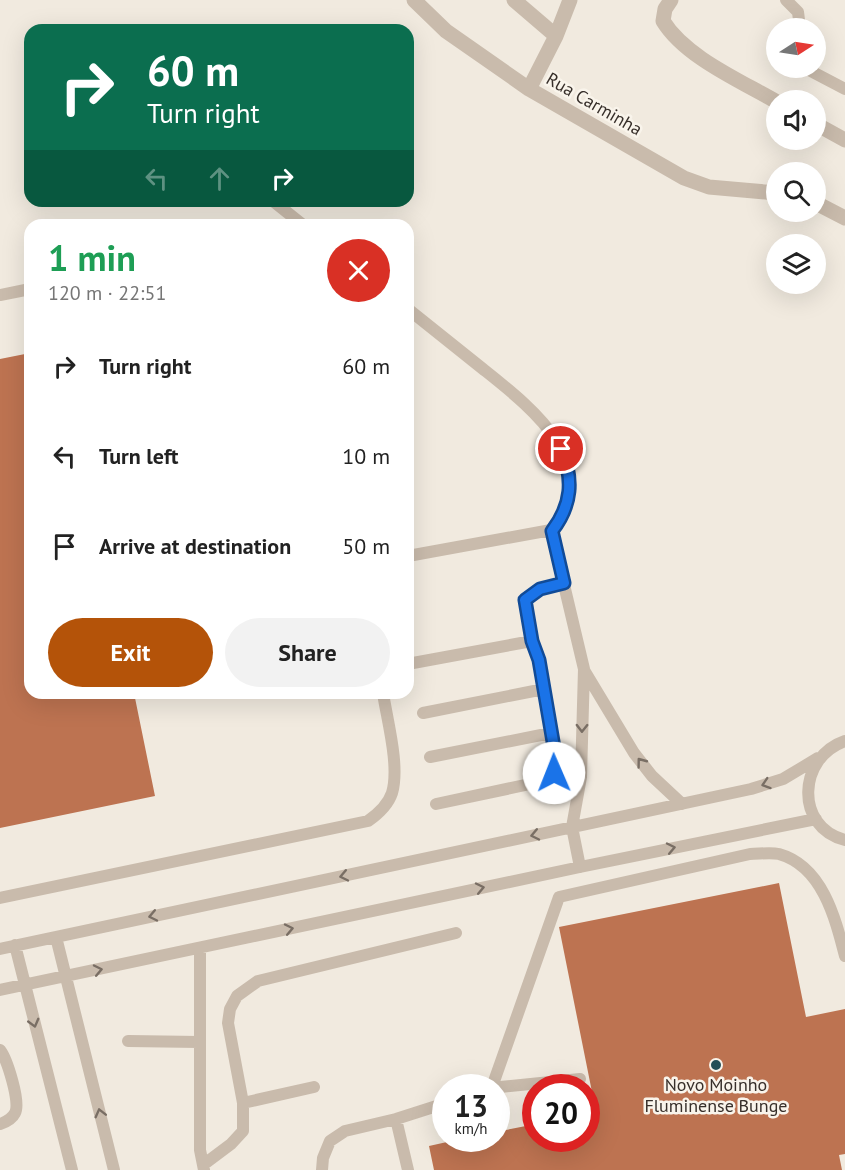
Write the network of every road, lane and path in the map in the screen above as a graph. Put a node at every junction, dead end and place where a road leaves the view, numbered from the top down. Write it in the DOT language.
graph roads {
  1 [pos="414,0"];
  2 [pos="514,0"];
  3 [pos="570,0"];
  4 [pos="671,0"];
  5 [pos="786,0"];
  6 [pos="799,18"];
  7 [pos="556,36"];
  8 [pos="824,78"];
  9 [pos="529,89"];
  10 [pos="845,89"];
  11 [pos="766,96"];
  12 [pos="826,130"];
  13 [pos="845,140"];
  14 [pos="766,192"];
  15 [pos="280,207"];
  16 [pos="826,208"];
  17 [pos="845,218"];
  18 [pos="296,219"];
  19 [pos="24,290"];
  20 [pos="0,295"];
  21 [pos="414,314"];
  22 [pos="552,531"];
  23 [pos="414,555"];
  24 [pos="564,583"];
  25 [pos="532,641"];
  26 [pos="414,663"];
  27 [pos="584,669"];
  28 [pos="544,689"];
  29 [pos="384,699"];
  30 [pos="423,713"];
  31 [pos="551,733"];
  32 [pos="845,741"];
  33 [pos="430,757"];
  34 [pos="818,758"];
  35 [pos="436,804"];
  36 [pos="682,804"];
  37 [pos="816,819"];
  38 [pos="572,827"];
  39 [pos="843,840"];
  40 [pos="845,853"];
  41 [pos="580,867"];
  42 [pos="0,898"];
  43 [pos="456,933"];
  44 [pos="56,937"];
  45 [pos="15,945"];
  46 [pos="0,948"];
  47 [pos="200,948"];
  48 [pos="845,956"];
  49 [pos="65,977"];
  50 [pos="24,985"];
  51 [pos="0,990"];
  52 [pos="128,1041"];
  53 [pos="199,1042"];
  54 [pos="0,1050"];
  55 [pos="497,1074"];
  56 [pos="314,1087"];
  57 [pos="243,1103"];
  58 [pos="432,1107"];
  59 [pos="396,1119"];
  60 [pos="0,1124"];
  61 [pos="204,1168"];
  62 [pos="72,1170"];
  63 [pos="114,1170"];
  64 [pos="322,1170"];
  65 [pos="408,1170"];
  1 -- 9 [label="street, Rua Carminha"];
  2 -- 7 [label="street"];
  3 -- 7 [label="street"];
  4 -- 11 [label="street"];
  5 -- 6 [label="lane"];
  7 -- 9 [label="street"];
  8 -- 10 [label="lane"];
  9 -- 14 [label="street, Rua Carminha"];
  12 -- 13 [label="street"];
  15 -- 18 [label="lane"];
  16 -- 17 [label="street"];
  19 -- 20 [label="lane"];
  21 -- 22 [label="lane"];
  22 -- 23 [label="lane"];
  22 -- 24 [label="lane"];
  24 -- 25 [label="lane"];
  24 -- 27 [label="lane"];
  25 -- 26 [label="lane"];
  25 -- 28 [label="lane"];
  36 -- 27 [label="lane, one-way"];
  27 -- 38 [label="lane, one-way"];
  28 -- 30 [label="lane"];
  28 -- 31 [label="lane"];
  29 -- 42 [label="lane"];
  31 -- 33 [label="lane"];
  31 -- 35 [label="lane"];
  32 -- 34 [label="lane"];
  34 -- 36 [label="lane, one-way"];
  34 -- 37 [label="lane"];
  36 -- 38 [label="lane"];
  37 -- 39 [label="lane"];
  41 -- 37 [label="lane, one-way"];
  38 -- 41 [label="lane"];
  38 -- 44 [label="lane, one-way"];
  39 -- 40 [label="lane"];
  47 -- 41 [label="lane, one-way"];
  43 -- 57 [label="lane"];
  44 -- 45 [label="lane"];
  44 -- 49 [label="lane"];
  45 -- 46 [label="lane"];
  45 -- 50 [label="lane"];
  49 -- 47 [label="lane, one-way"];
  47 -- 53 [label="lane"];
  48 -- 55 [label="lane"];
  49 -- 50 [label="lane"];
  63 -- 49 [label="lane, one-way"];
  50 -- 51 [label="lane"];
  50 -- 62 [label="lane, one-way"];
  52 -- 53 [label="lane"];
  53 -- 61 [label="lane"];
  54 -- 60 [label="lane"];
  56 -- 57 [label="lane"];
  57 -- 61 [label="lane"];
  58 -- 59 [label="lane"];
  59 -- 64 [label="lane"];
  59 -- 65 [label="lane"];
}
